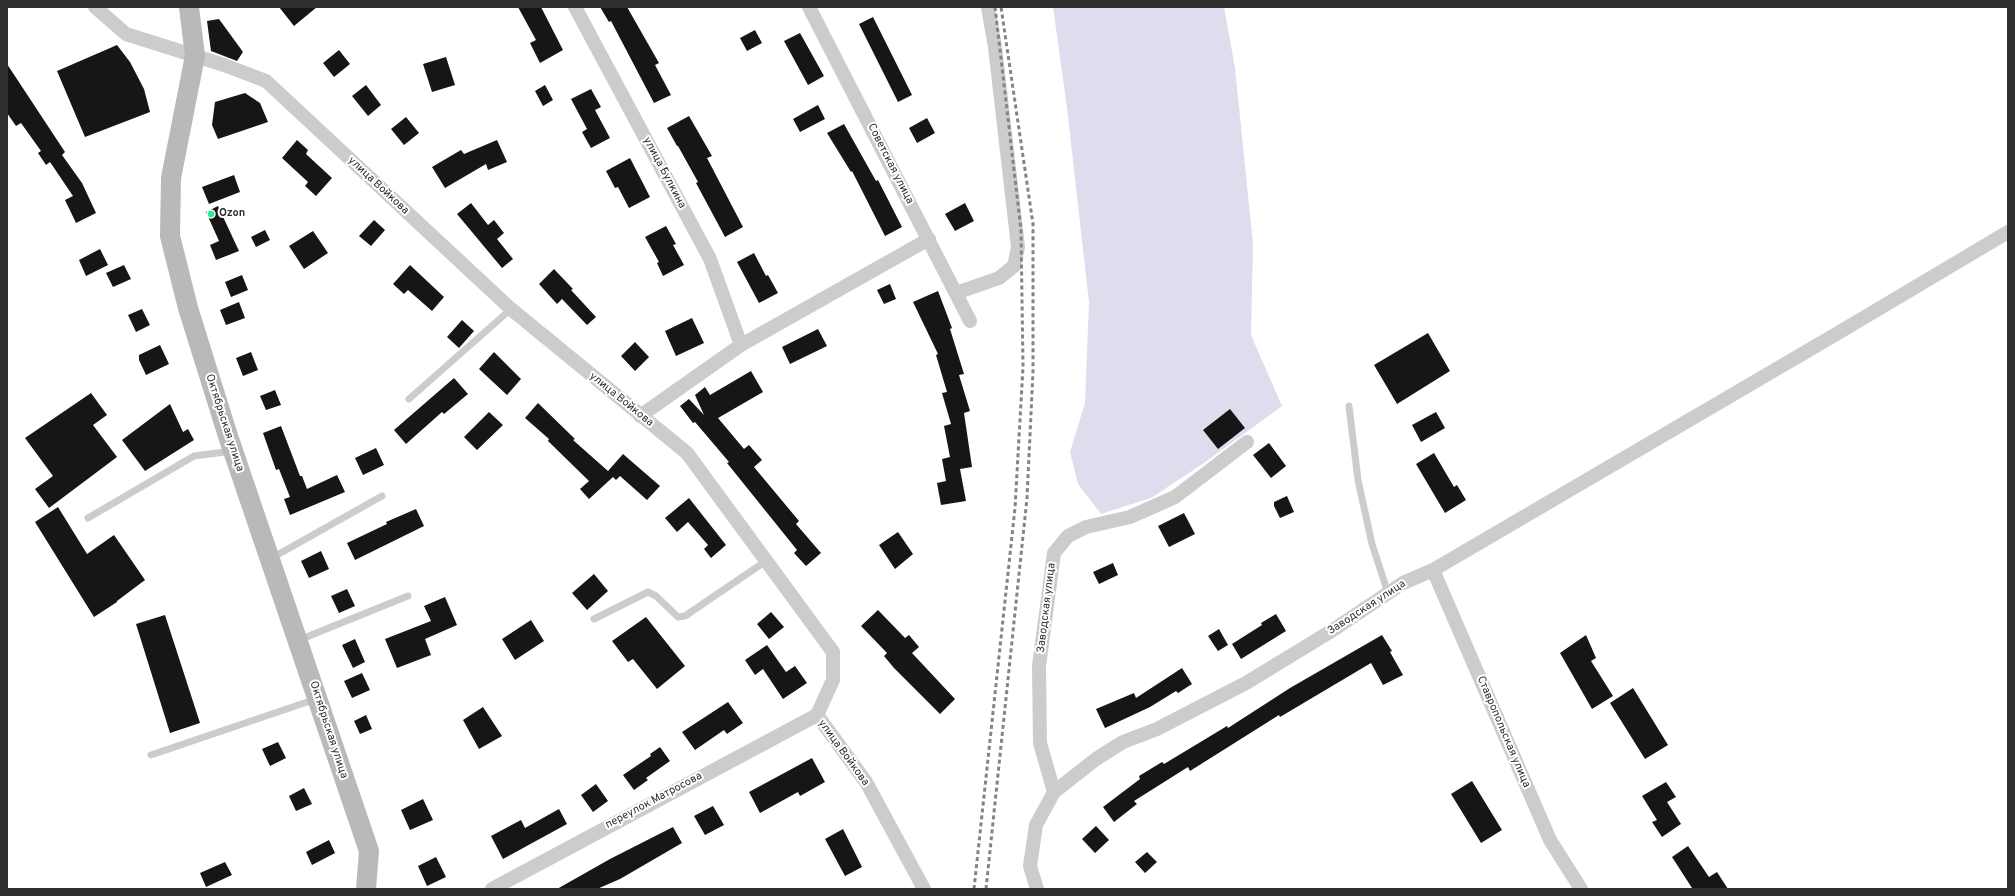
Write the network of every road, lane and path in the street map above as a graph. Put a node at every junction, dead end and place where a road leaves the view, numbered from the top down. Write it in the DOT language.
graph roads {
  1 [pos="95,7"];
  2 [pos="189,7"];
  3 [pos="575,7"];
  4 [pos="809,7"];
  5 [pos="988,7"];
  6 [pos="195,56"];
  7 [pos="2008,232"];
  8 [pos="929,239"];
  9 [pos="956,293"];
  10 [pos="511,310"];
  11 [pos="970,321"];
  12 [pos="741,345"];
  13 [pos="409,399"];
  14 [pos="1349,406"];
  15 [pos="640,416"];
  16 [pos="1246,442"];
  17 [pos="233,451"];
  18 [pos="382,496"];
  19 [pos="88,518"];
  20 [pos="270,559"];
  21 [pos="766,561"];
  22 [pos="1433,570"];
  23 [pos="1388,592"];
  24 [pos="408,596"];
  25 [pos="594,619"];
  26 [pos="298,640"];
  27 [pos="318,698"];
  28 [pos="817,715"];
  29 [pos="151,755"];
  30 [pos="1054,792"];
  31 [pos="1030,866"];
  32 [pos="366,889"];
  33 [pos="492,889"];
  34 [pos="924,889"];
  35 [pos="1028,889"];
  36 [pos="1037,889"];
  37 [pos="1581,889"];
  1 -- 6 [label="street"];
  2 -- 6 [label="main road"];
  3 -- 12 [label="street, улица Булкина"];
  4 -- 8 [label="street, Советская улица"];
  5 -- 9 [label="street"];
  6 -- 10 [label="street, улица Войкова"];
  6 -- 17 [label="main road, Октябрьская улица"];
  7 -- 22 [label="street, Заводская улица"];
  8 -- 9 [label="street, Советская улица"];
  8 -- 12 [label="street"];
  9 -- 11 [label="street, Советская улица"];
  10 -- 13 [label="lane"];
  10 -- 15 [label="street, улица Войкова"];
  12 -- 15 [label="street"];
  14 -- 23 [label="lane"];
  15 -- 21 [label="street, улица Войкова"];
  16 -- 30 [label="street, Заводская улица"];
  17 -- 19 [label="lane"];
  17 -- 20 [label="main road, Октябрьская улица"];
  18 -- 20 [label="lane"];
  20 -- 26 [label="main road, Октябрьская улица"];
  21 -- 25 [label="lane"];
  21 -- 28 [label="street, улица Войкова"];
  22 -- 23 [label="street, Заводская улица"];
  22 -- 37 [label="street, Ставропольская улица"];
  23 -- 30 [label="street, Заводская улица"];
  24 -- 26 [label="lane"];
  26 -- 27 [label="main road, Октябрьская улица"];
  27 -- 29 [label="lane"];
  27 -- 32 [label="main road, Октябрьская улица"];
  28 -- 33 [label="street, переулок Матросова"];
  28 -- 34 [label="street, улица Войкова"];
  30 -- 31 [label="street, Заводская улица"];
  31 -- 35 [label="street"];
  31 -- 36 [label="street, Заводская улица"];
}
